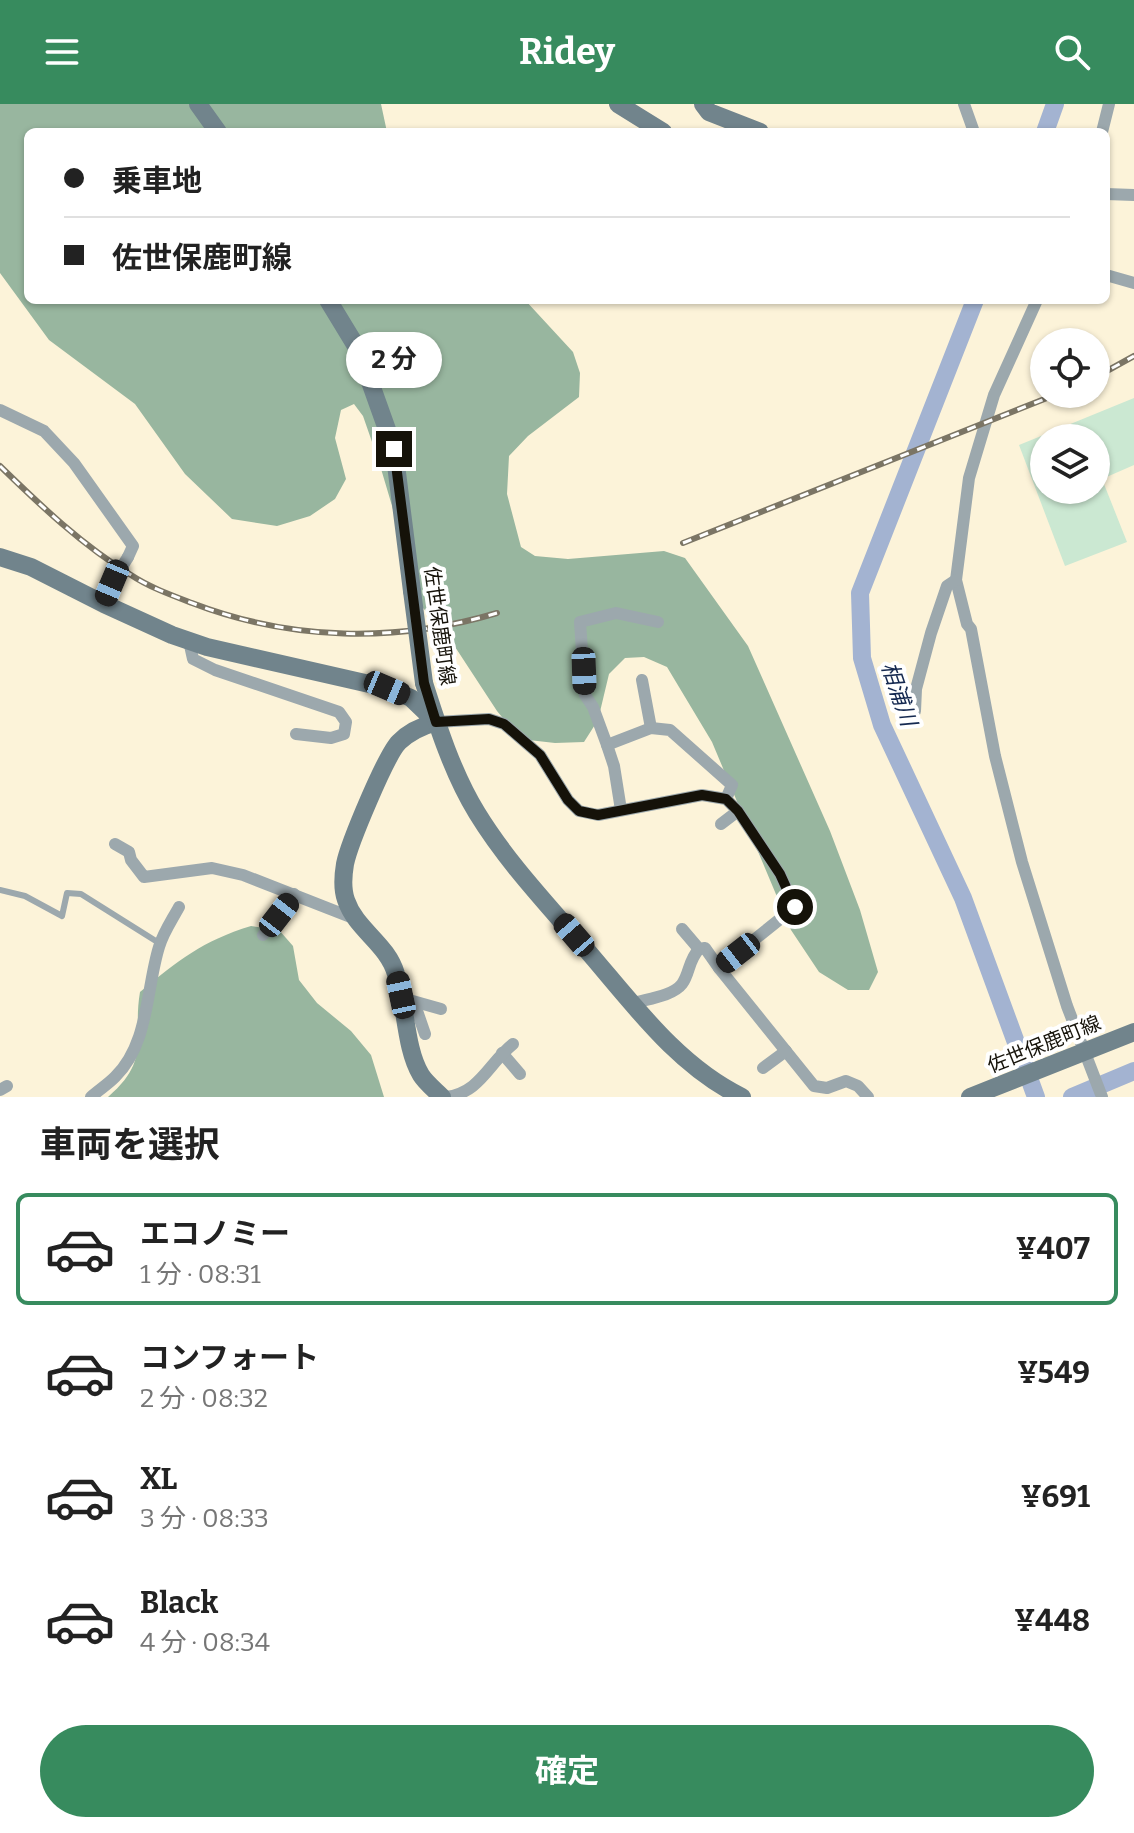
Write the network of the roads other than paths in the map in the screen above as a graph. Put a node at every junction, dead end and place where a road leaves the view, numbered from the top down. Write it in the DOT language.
graph roads {
  1 [pos="198,104"];
  2 [pos="618,104"];
  3 [pos="703,104"];
  4 [pos="964,104"];
  5 [pos="1109,104"];
  6 [pos="215,128"];
  7 [pos="657,128"];
  8 [pos="750,128"];
  9 [pos="973,128"];
  10 [pos="1103,128"];
  11 [pos="1110,194"];
  12 [pos="1134,195"];
  13 [pos="1110,276"];
  14 [pos="1134,283"];
  15 [pos="330,304"];
  16 [pos="1035,304"];
  17 [pos="0,410"];
  18 [pos="0,557"];
  19 [pos="956,580"];
  20 [pos="104,604"];
  21 [pos="658,622"];
  22 [pos="189,641"];
  23 [pos="642,680"];
  24 [pos="915,711"];
  25 [pos="436,722"];
  26 [pos="651,728"];
  27 [pos="296,734"];
  28 [pos="607,745"];
  29 [pos="726,799"];
  30 [pos="621,810"];
  31 [pos="738,811"];
  32 [pos="721,824"];
  33 [pos="115,844"];
  34 [pos="0,890"];
  35 [pos="294,894"];
  36 [pos="179,907"];
  37 [pos="353,918"];
  38 [pos="682,929"];
  39 [pos="263,935"];
  40 [pos="160,944"];
  41 [pos="699,949"];
  42 [pos="719,968"];
  43 [pos="408,1000"];
  44 [pos="634,1003"];
  45 [pos="441,1009"];
  46 [pos="1134,1032"];
  47 [pos="425,1034"];
  48 [pos="513,1044"];
  49 [pos="786,1051"];
  50 [pos="502,1053"];
  51 [pos="1082,1054"];
  52 [pos="763,1068"];
  53 [pos="520,1074"];
  54 [pos="91,1097"];
  55 [pos="444,1097"];
  56 [pos="742,1097"];
  57 [pos="868,1097"];
  58 [pos="971,1097"];
  59 [pos="1102,1097"];
  1 -- 6 [label="main road"];
  2 -- 7 [label="main road"];
  3 -- 8 [label="main road"];
  4 -- 9 [label="street"];
  5 -- 10 [label="street"];
  11 -- 12 [label="street"];
  13 -- 14 [label="street"];
  15 -- 25 [label="main road, 佐世保鹿町線, bridge"];
  16 -- 19 [label="street"];
  17 -- 20 [label="street, bridge"];
  18 -- 20 [label="main road"];
  19 -- 24 [label="street"];
  19 -- 51 [label="street"];
  20 -- 22 [label="main road"];
  21 -- 28 [label="street"];
  22 -- 25 [label="main road"];
  22 -- 27 [label="street"];
  23 -- 26 [label="street"];
  25 -- 30 [label="street"];
  25 -- 37 [label="main road"];
  25 -- 44 [label="main road, 佐世保鹿町線"];
  26 -- 28 [label="street"];
  26 -- 29 [label="street"];
  28 -- 30 [label="street"];
  29 -- 30 [label="street"];
  29 -- 31 [label="street"];
  31 -- 32 [label="street"];
  31 -- 42 [label="street"];
  33 -- 35 [label="street"];
  34 -- 40 [label="lane"];
  35 -- 37 [label="street"];
  35 -- 39 [label="street"];
  36 -- 40 [label="street"];
  37 -- 43 [label="main road"];
  38 -- 41 [label="street"];
  40 -- 54 [label="street"];
  41 -- 42 [label="street"];
  41 -- 44 [label="street"];
  42 -- 49 [label="street"];
  43 -- 45 [label="street"];
  43 -- 47 [label="street"];
  43 -- 55 [label="main road"];
  44 -- 56 [label="main road, 佐世保鹿町線"];
  46 -- 51 [label="main road, 佐世保鹿町線"];
  48 -- 50 [label="street"];
  49 -- 52 [label="street"];
  49 -- 57 [label="street"];
  50 -- 53 [label="street"];
  50 -- 55 [label="street"];
  51 -- 58 [label="main road, 佐世保鹿町線"];
  51 -- 59 [label="street"];
}
